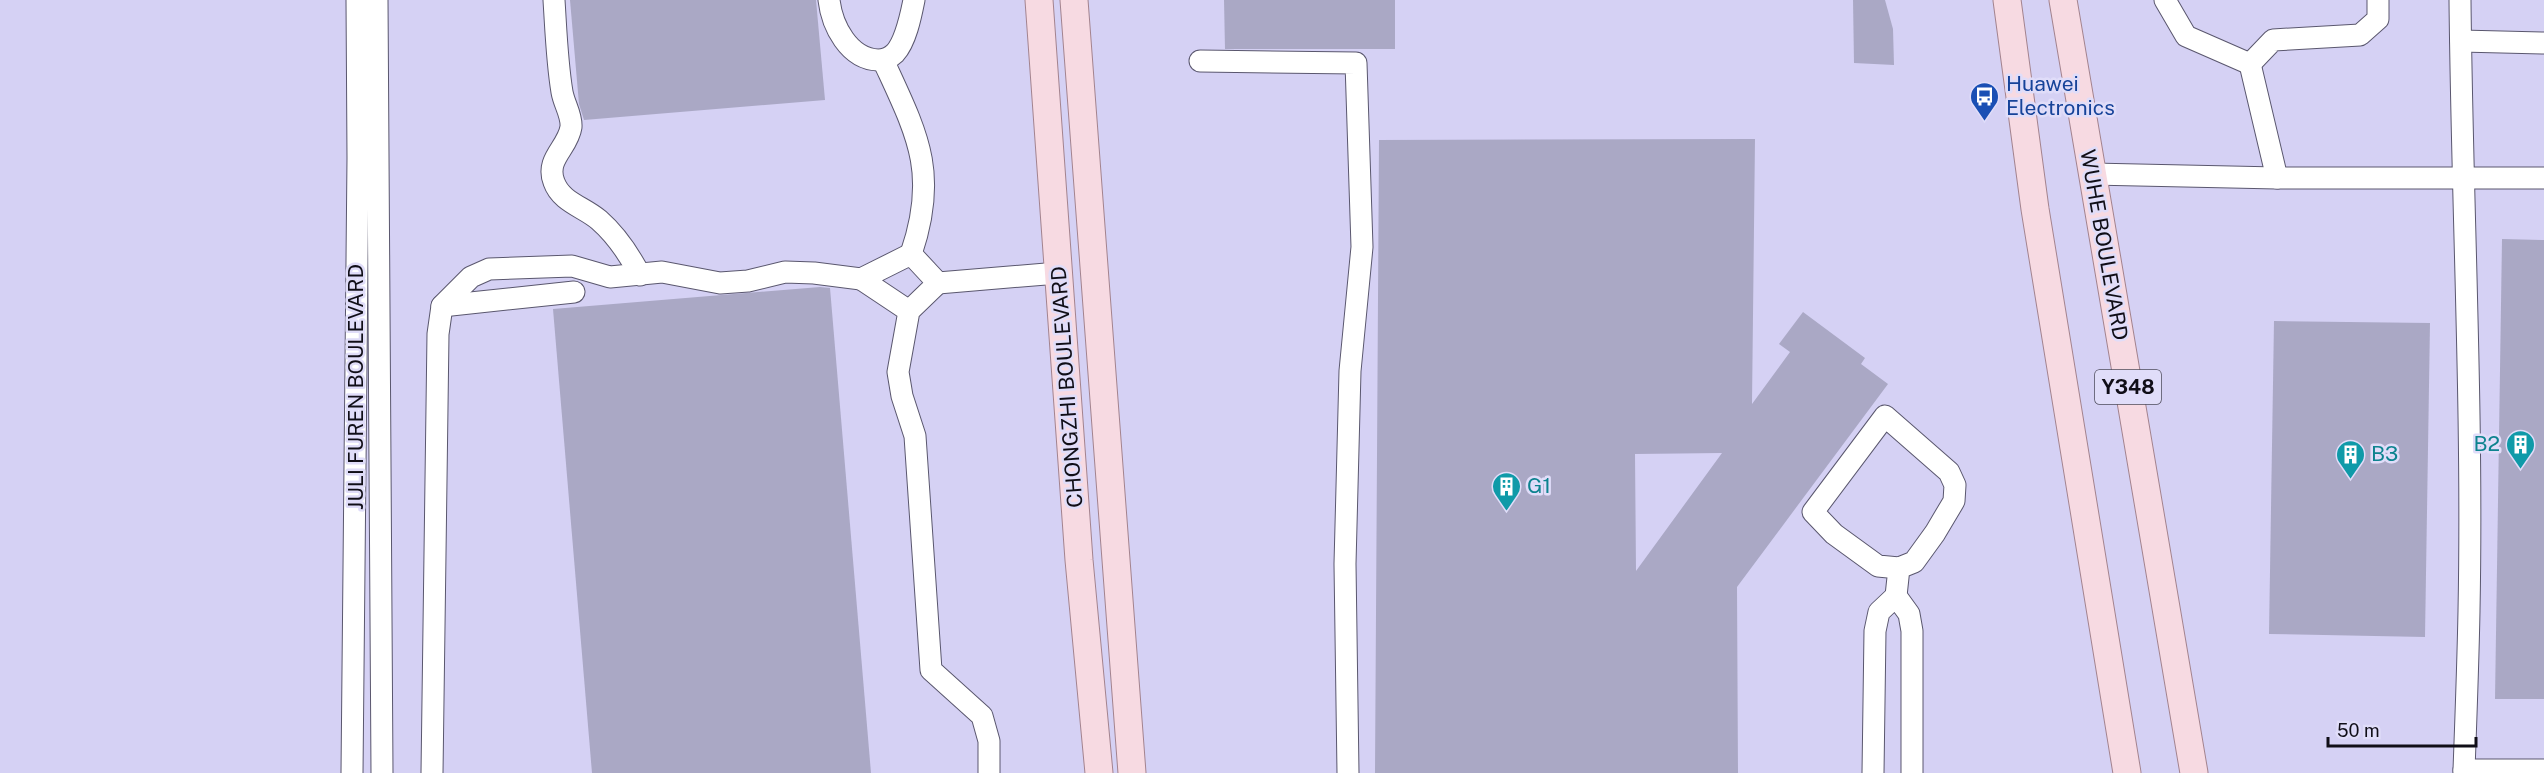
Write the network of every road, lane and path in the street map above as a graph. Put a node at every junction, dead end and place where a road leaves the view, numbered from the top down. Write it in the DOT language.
graph roads {
  1 [pos="357,0"];
  2 [pos="377,0"];
  3 [pos="554,0"];
  4 [pos="829,0"];
  5 [pos="914,0"];
  6 [pos="1040,0"];
  7 [pos="1074,0"];
  8 [pos="2007,0"];
  9 [pos="2064,0"];
  10 [pos="2165,0"];
  11 [pos="2378,0"];
  12 [pos="2460,0"];
  13 [pos="2461,41"];
  14 [pos="2544,43"];
  15 [pos="883,60"];
  16 [pos="1200,61"];
  17 [pos="2250,64"];
  18 [pos="2092,174"];
  19 [pos="2277,178"];
  20 [pos="2544,178"];
  21 [pos="2462,180"];
  22 [pos="911,254"];
  23 [pos="1058,273"];
  24 [pos="640,275"];
  25 [pos="861,279"];
  26 [pos="938,283"];
  27 [pos="574,292"];
  28 [pos="442,306"];
  29 [pos="909,311"];
  30 [pos="1899,568"];
  31 [pos="1896,596"];
  32 [pos="2544,770"];
  33 [pos="2464,771"];
  34 [pos="352,773"];
  35 [pos="382,773"];
  36 [pos="432,773"];
  37 [pos="989,773"];
  38 [pos="1098,773"];
  39 [pos="1132,773"];
  40 [pos="1348,773"];
  41 [pos="1873,773"];
  42 [pos="1912,773"];
  43 [pos="2127,773"];
  44 [pos="2194,773"];
  1 -- 34 [label="street, JULI FUREN BOULEVARD"];
  2 -- 35 [label="street, JULI FUREN BOULEVARD"];
  3 -- 24 [label="street"];
  4 -- 15 [label="street"];
  5 -- 15 [label="street"];
  6 -- 23 [label="main road, CHONGZHI BOULEVARD"];
  7 -- 39 [label="main road, CHONGZHI BOULEVARD"];
  8 -- 43 [label="main road, Y348"];
  9 -- 18 [label="main road, WUHE BOULEVARD / Y348"];
  10 -- 17 [label="street"];
  11 -- 17 [label="street"];
  12 -- 13 [label="street"];
  13 -- 14 [label="street"];
  13 -- 21 [label="street"];
  15 -- 22 [label="street"];
  16 -- 40 [label="street"];
  17 -- 19 [label="street"];
  18 -- 19 [label="street"];
  18 -- 44 [label="main road, WUHE BOULEVARD / Y348"];
  19 -- 21 [label="street"];
  20 -- 21 [label="street"];
  21 -- 33 [label="street"];
  22 -- 25 [label="street"];
  22 -- 26 [label="street"];
  23 -- 26 [label="street"];
  23 -- 38 [label="main road, CHONGZHI BOULEVARD"];
  24 -- 25 [label="street"];
  24 -- 28 [label="street"];
  25 -- 29 [label="street"];
  26 -- 29 [label="street"];
  27 -- 28 [label="street"];
  28 -- 36 [label="street"];
  29 -- 37 [label="street"];
  30 -- 30 [label="street"];
  30 -- 31 [label="street"];
  31 -- 41 [label="street"];
  31 -- 42 [label="street"];
  32 -- 33 [label="street"];
}
